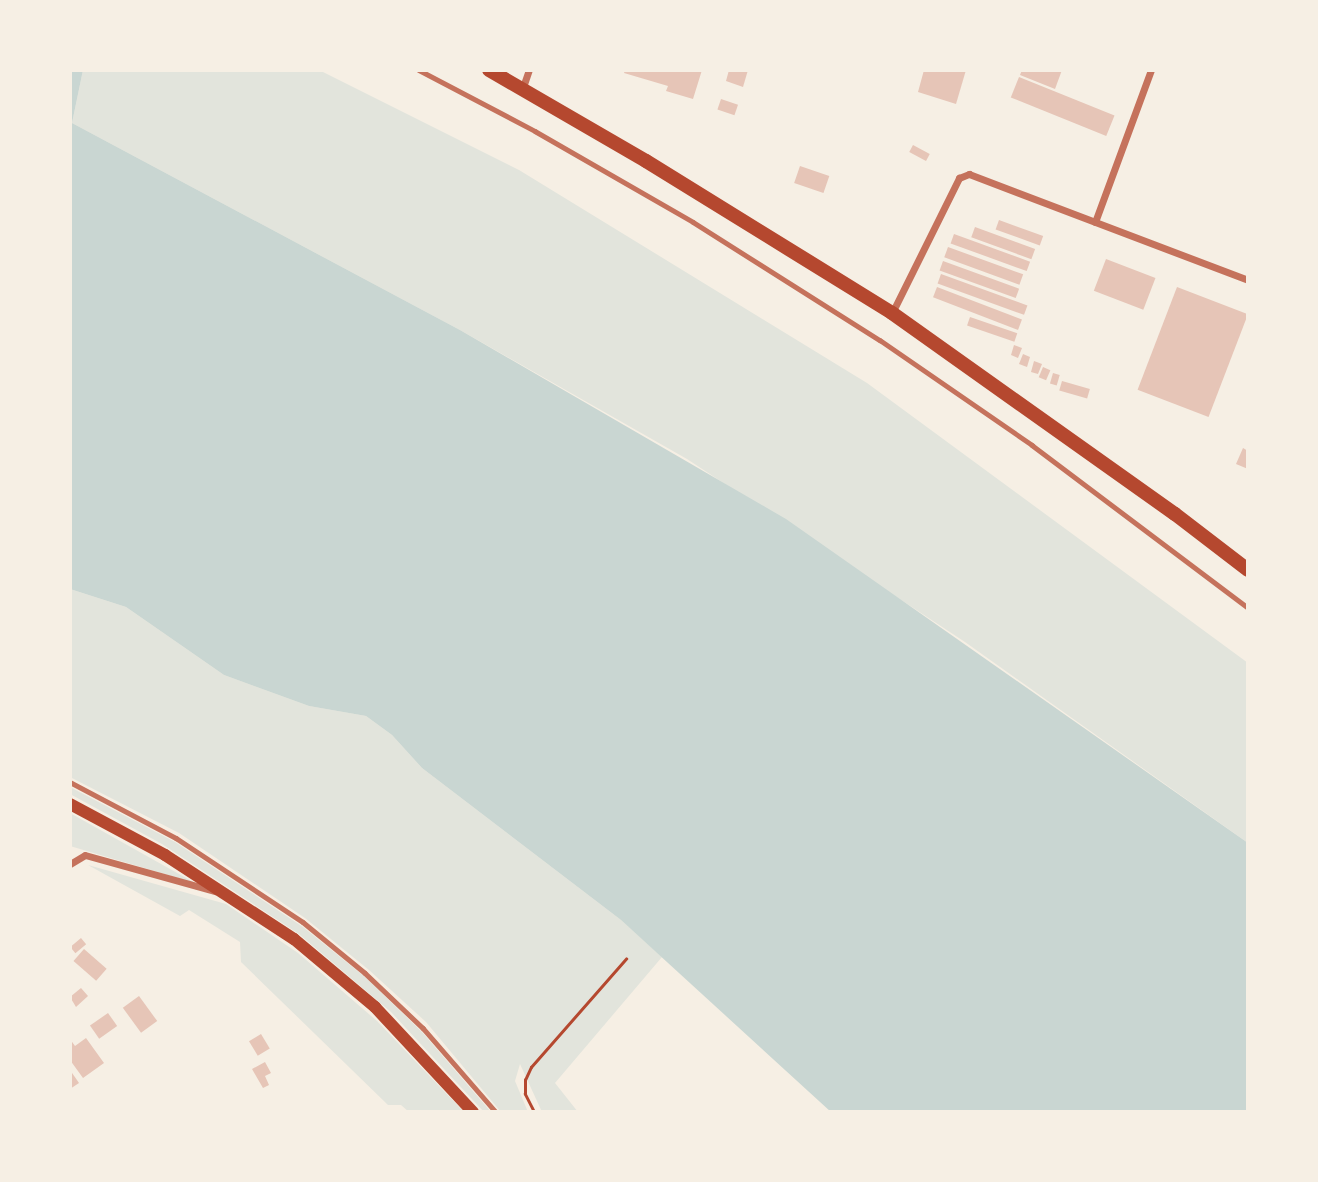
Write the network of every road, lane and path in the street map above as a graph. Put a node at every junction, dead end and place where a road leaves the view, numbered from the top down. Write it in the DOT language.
graph roads {
  1 [pos="419,70"];
  2 [pos="489,70"];
  3 [pos="529,70"];
  4 [pos="1151,70"];
  5 [pos="523,87"];
  6 [pos="1095,222"];
  7 [pos="1248,280"];
  8 [pos="892,313"];
  9 [pos="1248,570"];
  10 [pos="1248,608"];
  11 [pos="70,782"];
  12 [pos="70,804"];
  13 [pos="70,864"];
  14 [pos="222,891"];
  15 [pos="626,959"];
  16 [pos="473,1112"];
  17 [pos="496,1112"];
  18 [pos="534,1112"];
  1 -- 10 [label="lane"];
  2 -- 5 [label="highway"];
  3 -- 5 [label="street"];
  4 -- 6 [label="street"];
  5 -- 8 [label="highway"];
  6 -- 7 [label="street"];
  6 -- 8 [label="street"];
  8 -- 9 [label="highway"];
  11 -- 17 [label="lane"];
  12 -- 14 [label="main road"];
  13 -- 14 [label="street"];
  14 -- 16 [label="main road"];
  15 -- 18 [label="path"];
}
